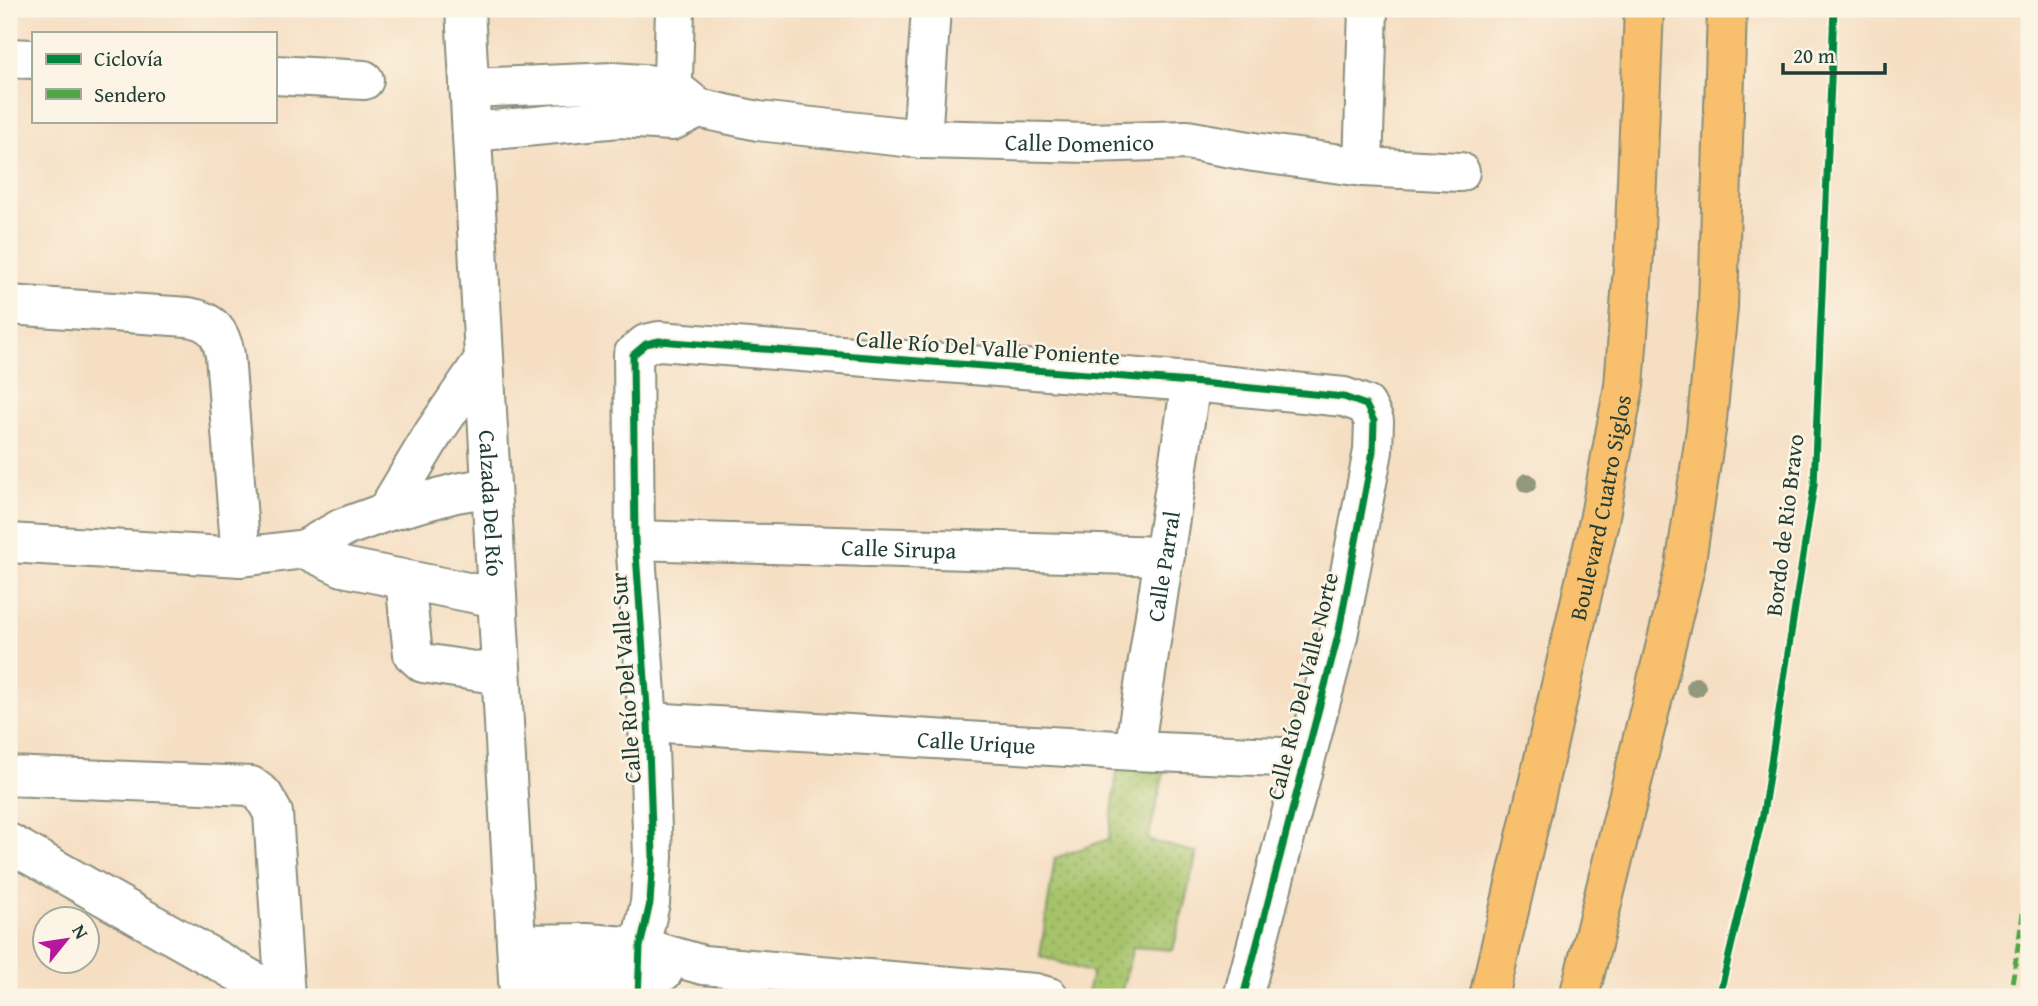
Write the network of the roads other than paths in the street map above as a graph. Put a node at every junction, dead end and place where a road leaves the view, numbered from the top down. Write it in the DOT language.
graph roads {
  1 [pos="465,9"];
  2 [pos="675,9"];
  3 [pos="931,9"];
  4 [pos="1368,9"];
  5 [pos="1644,9"];
  6 [pos="1727,9"];
  7 [pos="9,58"];
  8 [pos="32,60"];
  9 [pos="276,75"];
  10 [pos="364,80"];
  11 [pos="469,88"];
  12 [pos="681,105"];
  13 [pos="472,132"];
  14 [pos="922,139"];
  15 [pos="1363,167"];
  16 [pos="1460,172"];
  17 [pos="9,305"];
  18 [pos="633,355"];
  19 [pos="484,359"];
  20 [pos="1191,382"];
  21 [pos="1344,397"];
  22 [pos="491,487"];
  23 [pos="386,512"];
  24 [pos="635,540"];
  25 [pos="9,543"];
  26 [pos="305,549"];
  27 [pos="1165,556"];
  28 [pos="241,557"];
  29 [pos="405,580"];
  30 [pos="497,598"];
  31 [pos="501,675"];
  32 [pos="648,722"];
  33 [pos="1134,751"];
  34 [pos="1305,758"];
  35 [pos="9,776"];
  36 [pos="9,844"];
  37 [pos="518,973"];
  38 [pos="638,974"];
  39 [pos="284,997"];
  40 [pos="1049,997"];
  41 [pos="1243,997"];
  42 [pos="1489,997"];
  43 [pos="1579,997"];
  1 -- 11 [label="street, Calzada Del Río"];
  2 -- 12 [label="street"];
  3 -- 14 [label="street"];
  4 -- 15 [label="street"];
  5 -- 42 [label="highway, Boulevard Cuatro Siglos"];
  6 -- 43 [label="highway"];
  7 -- 8 [label="street"];
  9 -- 10 [label="street"];
  11 -- 12 [label="street, Calle Domenico"];
  11 -- 13 [label="street, Calzada Del Río"];
  12 -- 13 [label="street, Calle Domenico"];
  12 -- 14 [label="street, Calle Domenico"];
  13 -- 19 [label="street, Calzada Del Río"];
  14 -- 15 [label="street, Calle Domenico"];
  15 -- 16 [label="street, Calle Domenico"];
  17 -- 28 [label="street"];
  18 -- 20 [label="street, Calle Río Del Valle Poniente"];
  18 -- 24 [label="street, Calle Río Del Valle Sur"];
  19 -- 22 [label="street, Calzada Del Río"];
  19 -- 23 [label="street"];
  20 -- 21 [label="street, Calle Río Del Valle Poniente"];
  20 -- 27 [label="street, Calle Parral"];
  21 -- 34 [label="street, Calle Río Del Valle Norte"];
  22 -- 23 [label="street"];
  22 -- 30 [label="street, Calzada Del Río"];
  23 -- 26 [label="street"];
  24 -- 27 [label="street, Calle Sirupa"];
  24 -- 32 [label="street, Calle Río Del Valle Sur"];
  25 -- 28 [label="street"];
  26 -- 28 [label="street"];
  26 -- 29 [label="street"];
  27 -- 33 [label="street, Calle Parral"];
  29 -- 30 [label="street"];
  29 -- 31 [label="street"];
  30 -- 31 [label="street, Calzada Del Río"];
  31 -- 37 [label="street, Calzada Del Río"];
  32 -- 33 [label="street, Calle Urique"];
  32 -- 38 [label="street, Calle Río Del Valle Sur"];
  33 -- 34 [label="street, Calle Urique"];
  34 -- 41 [label="street, Calle Río Del Valle Norte"];
  35 -- 39 [label="street"];
  36 -- 39 [label="street"];
  37 -- 38 [label="street"];
  38 -- 40 [label="street"];
}
